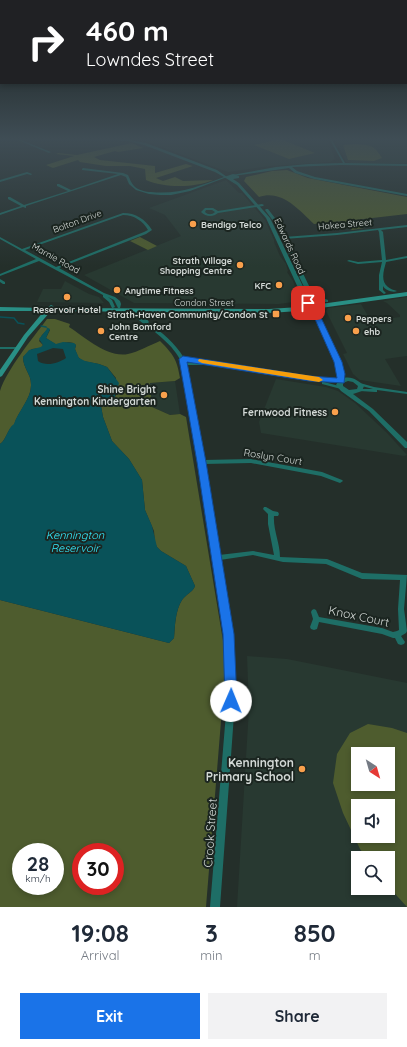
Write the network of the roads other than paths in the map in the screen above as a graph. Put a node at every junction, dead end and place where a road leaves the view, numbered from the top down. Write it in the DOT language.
graph roads {
  1 [pos="98,182"];
  2 [pos="129,182"];
  3 [pos="214,182"];
  4 [pos="235,182"];
  5 [pos="237,182"];
  6 [pos="338,182"];
  7 [pos="58,185"];
  8 [pos="71,191"];
  9 [pos="407,195"];
  10 [pos="3,200"];
  11 [pos="258,205"];
  12 [pos="25,207"];
  13 [pos="215,211"];
  14 [pos="0,214"];
  15 [pos="407,226"];
  16 [pos="379,229"];
  17 [pos="0,238"];
  18 [pos="284,238"];
  19 [pos="22,250"];
  20 [pos="407,257"];
  21 [pos="40,259"];
  22 [pos="349,261"];
  23 [pos="384,261"];
  24 [pos="56,268"];
  25 [pos="0,275"];
  26 [pos="382,282"];
  27 [pos="407,290"];
  28 [pos="309,291"];
  29 [pos="395,292"];
  30 [pos="384,293"];
  31 [pos="407,294"];
  32 [pos="326,301"];
  33 [pos="311,304"];
  34 [pos="0,306"];
  35 [pos="117,308"];
  36 [pos="0,309"];
  37 [pos="47,309"];
  38 [pos="134,310"];
  39 [pos="142,310"];
  40 [pos="148,324"];
  41 [pos="0,348"];
  42 [pos="18,348"];
  43 [pos="184,361"];
  44 [pos="338,362"];
  45 [pos="0,375"];
  46 [pos="309,379"];
  47 [pos="342,381"];
  48 [pos="359,386"];
  49 [pos="343,390"];
  50 [pos="407,394"];
  51 [pos="370,410"];
  52 [pos="407,446"];
  53 [pos="201,462"];
  54 [pos="340,481"];
  55 [pos="271,512"];
  56 [pos="217,558"];
  57 [pos="277,559"];
  58 [pos="405,578"];
  59 [pos="314,627"];
  60 [pos="397,635"];
  61 [pos="401,642"];
  62 [pos="215,907"];
  1 -- 8 [label="street"];
  2 -- 3 [label="street"];
  4 -- 11 [label="street, Edwards Road"];
  5 -- 11 [label="street, Edwards Road"];
  6 -- 9 [label="street"];
  7 -- 8 [label="street"];
  8 -- 12 [label="street"];
  10 -- 12 [label="street"];
  11 -- 13 [label="street"];
  11 -- 18 [label="street, Edwards Road"];
  11 -- 33 [label="street, Edwards Road"];
  12 -- 14 [label="street"];
  15 -- 16 [label="street, Hakea Street"];
  16 -- 18 [label="street, Hakea Street"];
  16 -- 23 [label="street"];
  17 -- 19 [label="street, Marnie Road"];
  18 -- 28 [label="street, Edwards Road"];
  19 -- 21 [label="street, Marnie Road"];
  19 -- 24 [label="street, Bolton Drive"];
  20 -- 23 [label="street"];
  21 -- 24 [label="street, Marnie Road"];
  21 -- 25 [label="street"];
  22 -- 23 [label="street"];
  23 -- 26 [label="street"];
  24 -- 35 [label="street, Marnie Road"];
  26 -- 29 [label="street"];
  26 -- 30 [label="street"];
  27 -- 29 [label="main road, Condon Street"];
  28 -- 32 [label="street"];
  28 -- 33 [label="street, Edwards Road"];
  29 -- 30 [label="main road, Condon Street"];
  30 -- 31 [label="main road"];
  30 -- 32 [label="main road, Condon Street"];
  31 -- 33 [label="main road, Condon Street"];
  32 -- 33 [label="main road, Condon Street"];
  33 -- 35 [label="main road, Condon Street"];
  33 -- 39 [label="main road, Condon Street"];
  33 -- 44 [label="street, Edwards Road"];
  34 -- 37 [label="main road, Condon Street"];
  35 -- 37 [label="main road, Condon Street"];
  35 -- 38 [label="main road, Condon Street"];
  36 -- 37 [label="main road, Condon Street"];
  37 -- 42 [label="main road"];
  38 -- 39 [label="main road, Condon Street"];
  38 -- 40 [label="street, Crook Street"];
  39 -- 40 [label="street, Crook Street"];
  40 -- 43 [label="street, Crook Street"];
  41 -- 42 [label="street"];
  42 -- 45 [label="main road"];
  43 -- 46 [label="street"];
  43 -- 53 [label="street, Crook Street"];
  44 -- 47 [label="street, Edwards Road"];
  44 -- 48 [label="street, Edwards Road"];
  46 -- 47 [label="street"];
  46 -- 49 [label="street"];
  47 -- 48 [label="street"];
  47 -- 49 [label="street, Edwards Road"];
  48 -- 49 [label="street"];
  48 -- 50 [label="street"];
  48 -- 51 [label="street, Edwards Road"];
  49 -- 51 [label="street, Edwards Road"];
  51 -- 52 [label="street, Edwards Road"];
  53 -- 54 [label="street, Roslyn Court"];
  53 -- 56 [label="street, Crook Street"];
  55 -- 57 [label="street"];
  56 -- 57 [label="street"];
  56 -- 62 [label="street, Crook Street"];
  57 -- 58 [label="street"];
  58 -- 60 [label="street, Knox Court"];
  59 -- 60 [label="street, Knox Court"];
  60 -- 61 [label="street, Knox Court"];
}
